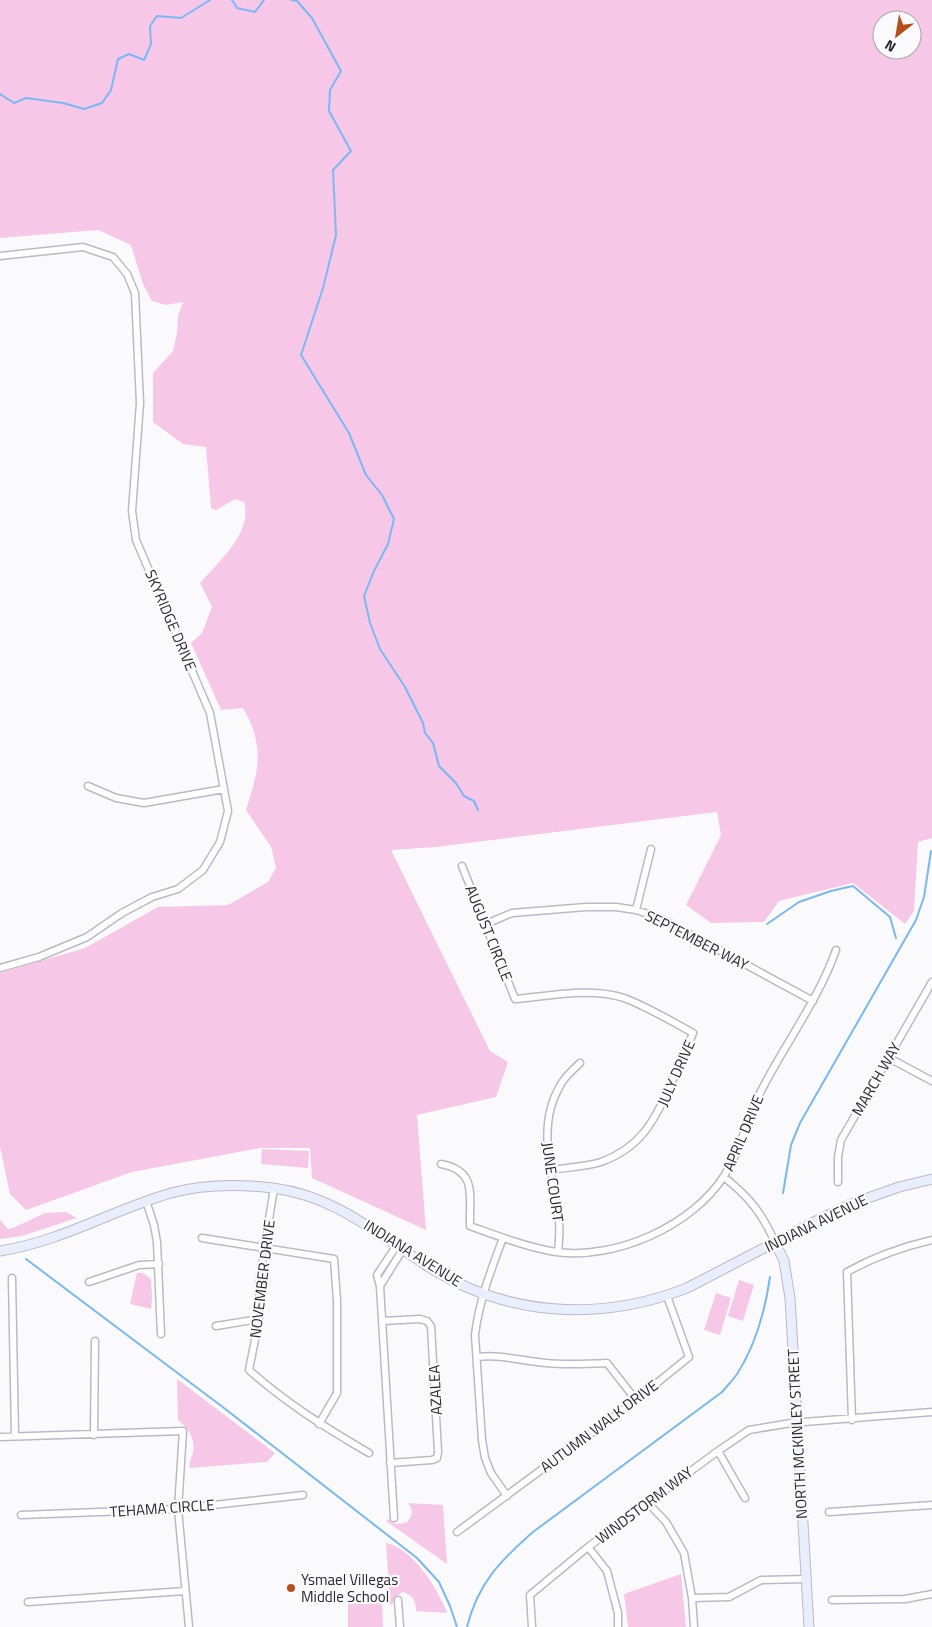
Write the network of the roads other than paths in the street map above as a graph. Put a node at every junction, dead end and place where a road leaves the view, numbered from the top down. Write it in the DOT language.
graph roads {
  1 [pos="0,256"];
  2 [pos="88,786"];
  3 [pos="224,789"];
  4 [pos="650,849"];
  5 [pos="462,866"];
  6 [pos="636,910"];
  7 [pos="486,924"];
  8 [pos="836,950"];
  9 [pos="0,968"];
  10 [pos="932,982"];
  11 [pos="515,999"];
  12 [pos="813,1001"];
  13 [pos="889,1058"];
  14 [pos="580,1062"];
  15 [pos="932,1081"];
  16 [pos="441,1164"];
  17 [pos="552,1170"];
  18 [pos="724,1177"];
  19 [pos="932,1179"];
  20 [pos="838,1182"];
  21 [pos="274,1188"];
  22 [pos="146,1201"];
  23 [pos="202,1238"];
  24 [pos="503,1238"];
  25 [pos="932,1240"];
  26 [pos="775,1242"];
  27 [pos="400,1247"];
  28 [pos="264,1248"];
  29 [pos="0,1251"];
  30 [pos="558,1252"];
  31 [pos="159,1264"];
  32 [pos="383,1266"];
  33 [pos="390,1270"];
  34 [pos="12,1278"];
  35 [pos="89,1282"];
  36 [pos="380,1286"];
  37 [pos="483,1293"];
  38 [pos="667,1296"];
  39 [pos="259,1319"];
  40 [pos="382,1321"];
  41 [pos="216,1326"];
  42 [pos="161,1334"];
  43 [pos="95,1341"];
  44 [pos="477,1357"];
  45 [pos="636,1400"];
  46 [pos="932,1412"];
  47 [pos="852,1420"];
  48 [pos="797,1423"];
  49 [pos="319,1424"];
  50 [pos="94,1435"];
  51 [pos="15,1436"];
  52 [pos="0,1437"];
  53 [pos="718,1451"];
  54 [pos="369,1453"];
  55 [pos="390,1462"];
  56 [pos="304,1495"];
  57 [pos="507,1496"];
  58 [pos="745,1498"];
  59 [pos="648,1503"];
  60 [pos="932,1505"];
  61 [pos="178,1509"];
  62 [pos="830,1512"];
  63 [pos="21,1515"];
  64 [pos="394,1518"];
  65 [pos="457,1532"];
  66 [pos="588,1547"];
  67 [pos="806,1579"];
  68 [pos="185,1591"];
  69 [pos="932,1594"];
  70 [pos="692,1598"];
  71 [pos="398,1600"];
  72 [pos="832,1600"];
  73 [pos="28,1602"];
  74 [pos="189,1627"];
  75 [pos="400,1627"];
  76 [pos="532,1627"];
  77 [pos="618,1627"];
  78 [pos="694,1627"];
  79 [pos="809,1627"];
  1 -- 3 [label="street, SKYRIDGE DRIVE"];
  2 -- 3 [label="street"];
  3 -- 9 [label="street, SKYRIDGE DRIVE"];
  4 -- 6 [label="street"];
  5 -- 7 [label="street, AUGUST CIRCLE"];
  6 -- 7 [label="street, SEPTEMBER WAY"];
  6 -- 12 [label="street, SEPTEMBER WAY"];
  7 -- 11 [label="street, AUGUST CIRCLE"];
  8 -- 12 [label="street, APRIL DRIVE"];
  10 -- 13 [label="street, MARCH WAY"];
  11 -- 17 [label="street, JULY DRIVE"];
  12 -- 18 [label="street, APRIL DRIVE"];
  13 -- 15 [label="street"];
  13 -- 20 [label="street, MARCH WAY"];
  14 -- 17 [label="street, JUNE COURT"];
  16 -- 24 [label="street, APRIL DRIVE"];
  17 -- 30 [label="street, JUNE COURT"];
  18 -- 26 [label="street"];
  18 -- 30 [label="street, APRIL DRIVE"];
  19 -- 26 [label="street, INDIANA AVENUE"];
  21 -- 22 [label="street, INDIANA AVENUE"];
  21 -- 27 [label="street, INDIANA AVENUE"];
  21 -- 28 [label="street, NOVEMBER DRIVE"];
  22 -- 29 [label="street, INDIANA AVENUE"];
  22 -- 31 [label="street"];
  23 -- 28 [label="street"];
  24 -- 30 [label="street, APRIL DRIVE"];
  24 -- 37 [label="street"];
  25 -- 47 [label="street"];
  26 -- 38 [label="street, INDIANA AVENUE"];
  26 -- 48 [label="street, NORTH MCKINLEY STREET"];
  27 -- 32 [label="street"];
  27 -- 33 [label="street"];
  27 -- 37 [label="street, INDIANA AVENUE"];
  28 -- 39 [label="street, NOVEMBER DRIVE"];
  28 -- 49 [label="street"];
  31 -- 35 [label="street"];
  31 -- 42 [label="street"];
  32 -- 33 [label="street"];
  32 -- 36 [label="street"];
  33 -- 36 [label="street"];
  34 -- 51 [label="street"];
  36 -- 40 [label="street"];
  37 -- 38 [label="street, INDIANA AVENUE"];
  37 -- 44 [label="street"];
  38 -- 45 [label="street, AUTUMN WALK DRIVE"];
  39 -- 41 [label="street"];
  39 -- 49 [label="street, NOVEMBER DRIVE"];
  40 -- 55 [label="street"];
  40 -- 55 [label="street, AZALEA"];
  43 -- 50 [label="street"];
  44 -- 45 [label="street"];
  44 -- 57 [label="street"];
  45 -- 57 [label="street, AUTUMN WALK DRIVE"];
  46 -- 47 [label="street, WINDSTORM WAY"];
  47 -- 48 [label="street, WINDSTORM WAY"];
  48 -- 53 [label="street, WINDSTORM WAY"];
  48 -- 67 [label="street, NORTH MCKINLEY STREET"];
  49 -- 54 [label="street"];
  50 -- 51 [label="street"];
  50 -- 61 [label="street"];
  51 -- 52 [label="street"];
  53 -- 58 [label="street"];
  53 -- 59 [label="street, WINDSTORM WAY"];
  55 -- 64 [label="street"];
  56 -- 61 [label="street, TEHAMA CIRCLE"];
  57 -- 65 [label="street, AUTUMN WALK DRIVE"];
  59 -- 66 [label="street, WINDSTORM WAY"];
  59 -- 70 [label="street"];
  60 -- 62 [label="street"];
  61 -- 63 [label="street, TEHAMA CIRCLE"];
  61 -- 68 [label="street"];
  66 -- 76 [label="street, WINDSTORM WAY"];
  66 -- 77 [label="street"];
  67 -- 70 [label="street"];
  67 -- 79 [label="street, NORTH MCKINLEY STREET"];
  68 -- 73 [label="street"];
  68 -- 74 [label="street"];
  69 -- 72 [label="street"];
  70 -- 78 [label="street"];
  71 -- 75 [label="street"];
}
